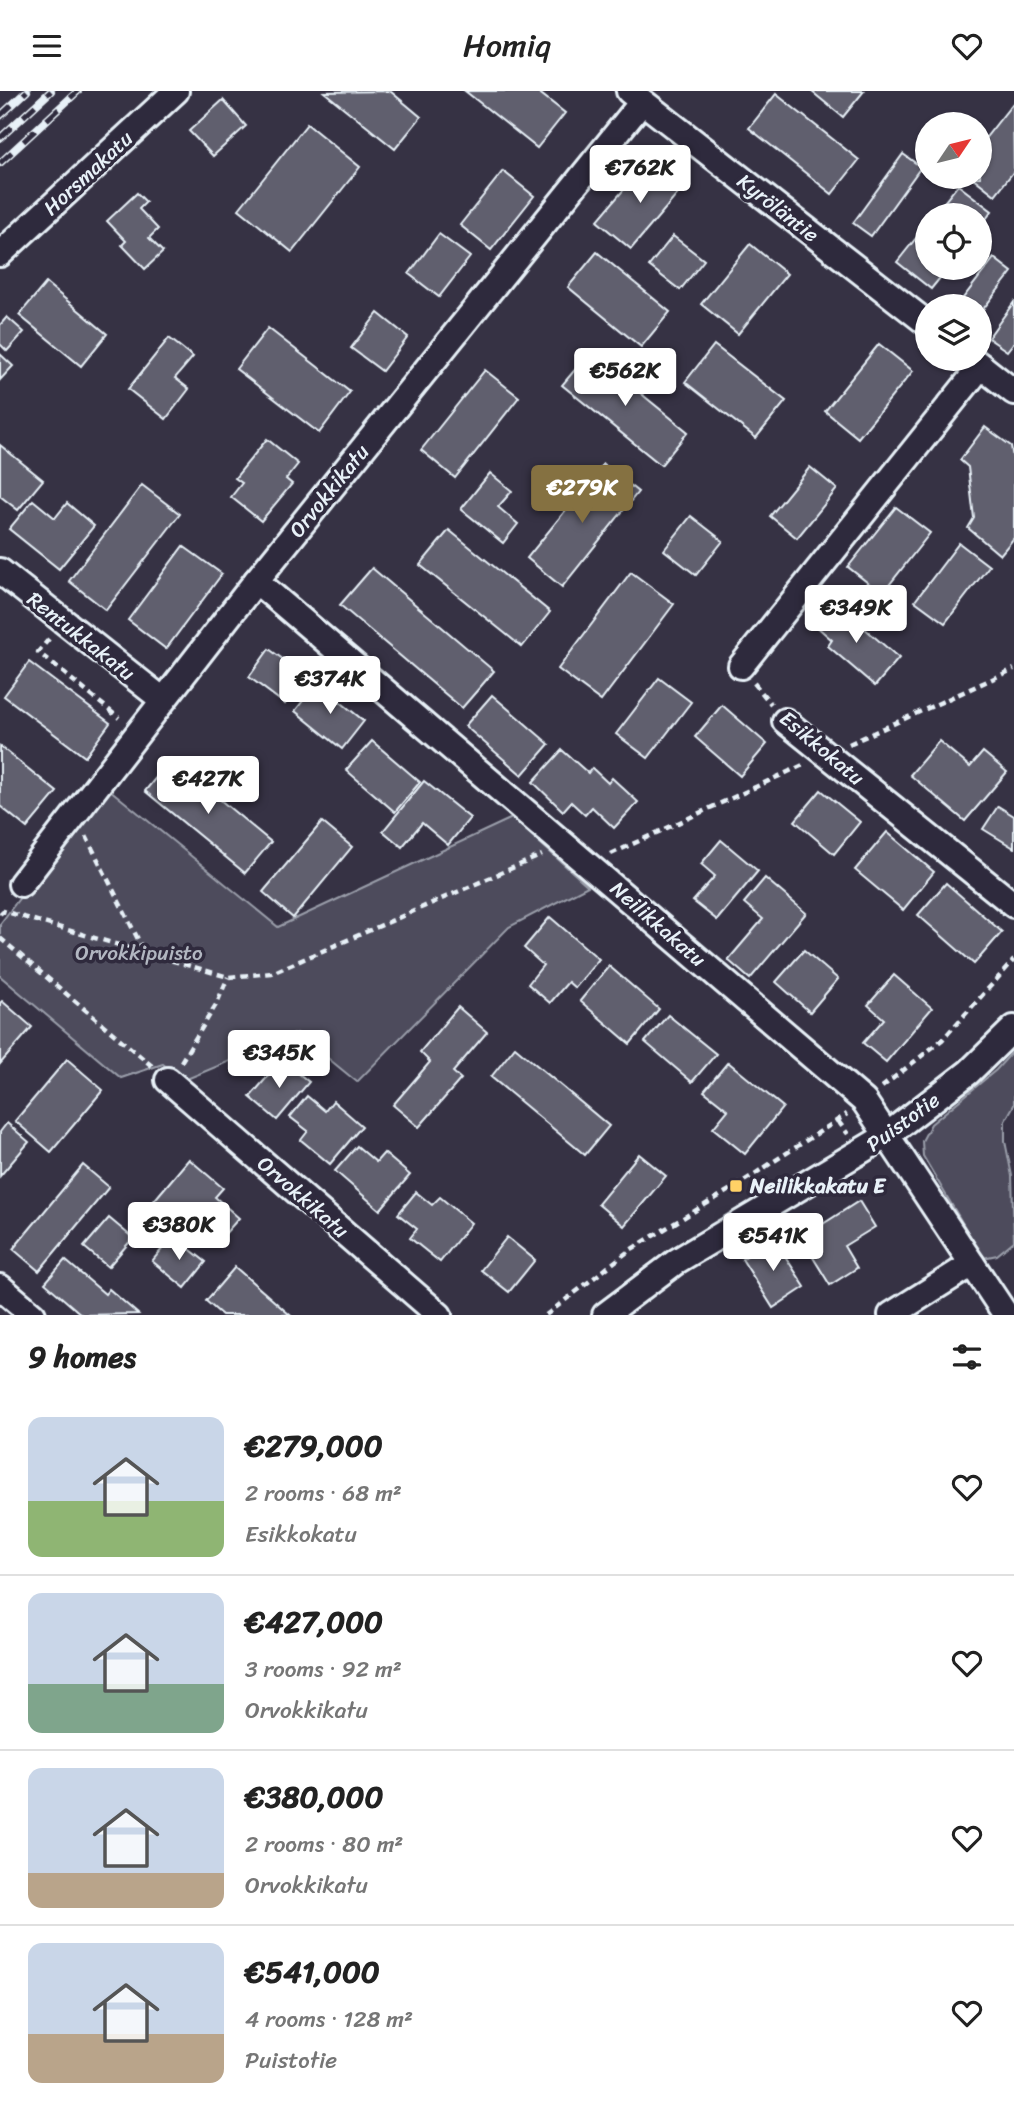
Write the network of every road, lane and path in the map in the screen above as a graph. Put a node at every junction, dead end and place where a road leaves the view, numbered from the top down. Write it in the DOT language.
graph roads {
  1 [pos="176,91"];
  2 [pos="636,97"];
  3 [pos="0,254"];
  4 [pos="915,314"];
  5 [pos="970,371"];
  6 [pos="988,371"];
  7 [pos="1014,392"];
  8 [pos="0,571"];
  9 [pos="256,581"];
  10 [pos="63,622"];
  11 [pos="741,666"];
  12 [pos="163,700"];
  13 [pos="785,721"];
  14 [pos="137,733"];
  15 [pos="75,815"];
  16 [pos="565,845"];
  17 [pos="21,884"];
  18 [pos="1014,905"];
  19 [pos="0,913"];
  20 [pos="0,938"];
  21 [pos="146,953"];
  22 [pos="1014,960"];
  23 [pos="228,977"];
  24 [pos="1014,1028"];
  25 [pos="168,1080"];
  26 [pos="864,1101"];
  27 [pos="886,1136"];
  28 [pos="972,1264"];
  29 [pos="0,1287"];
  30 [pos="33,1315"];
  31 [pos="439,1315"];
  32 [pos="545,1315"];
  33 [pos="605,1315"];
  34 [pos="891,1315"];
  35 [pos="1006,1315"];
  1 -- 3 [label="street, Horsmakatu"];
  2 -- 4 [label="street, Kyröläntie"];
  2 -- 9 [label="street, Orvokkikatu"];
  5 -- 11 [label="street"];
  6 -- 7 [label="street"];
  8 -- 10 [label="street, Rentukkakatu"];
  9 -- 12 [label="street, Orvokkikatu"];
  9 -- 16 [label="street, Neilikkakatu"];
  10 -- 12 [label="street, Rentukkakatu"];
  10 -- 14 [label="path"];
  11 -- 13 [label="path, Esikkokatu"];
  12 -- 14 [label="street, Orvokkikatu"];
  13 -- 18 [label="street, Esikkokatu"];
  14 -- 15 [label="street, Orvokkikatu"];
  15 -- 17 [label="street, Orvokkikatu"];
  15 -- 21 [label="path"];
  16 -- 23 [label="path"];
  16 -- 26 [label="street, Neilikkakatu"];
  19 -- 21 [label="path"];
  20 -- 25 [label="path"];
  21 -- 23 [label="path"];
  22 -- 26 [label="path"];
  23 -- 25 [label="path"];
  24 -- 27 [label="street, Puistotie"];
  25 -- 31 [label="street, Orvokkikatu"];
  26 -- 27 [label="street, Neilikkakatu"];
  26 -- 32 [label="path"];
  27 -- 28 [label="street, Neilikkakatu"];
  27 -- 33 [label="street, Puistotie"];
  28 -- 34 [label="street"];
  28 -- 35 [label="street, Neilikkakatu"];
  29 -- 30 [label="street"];
}
